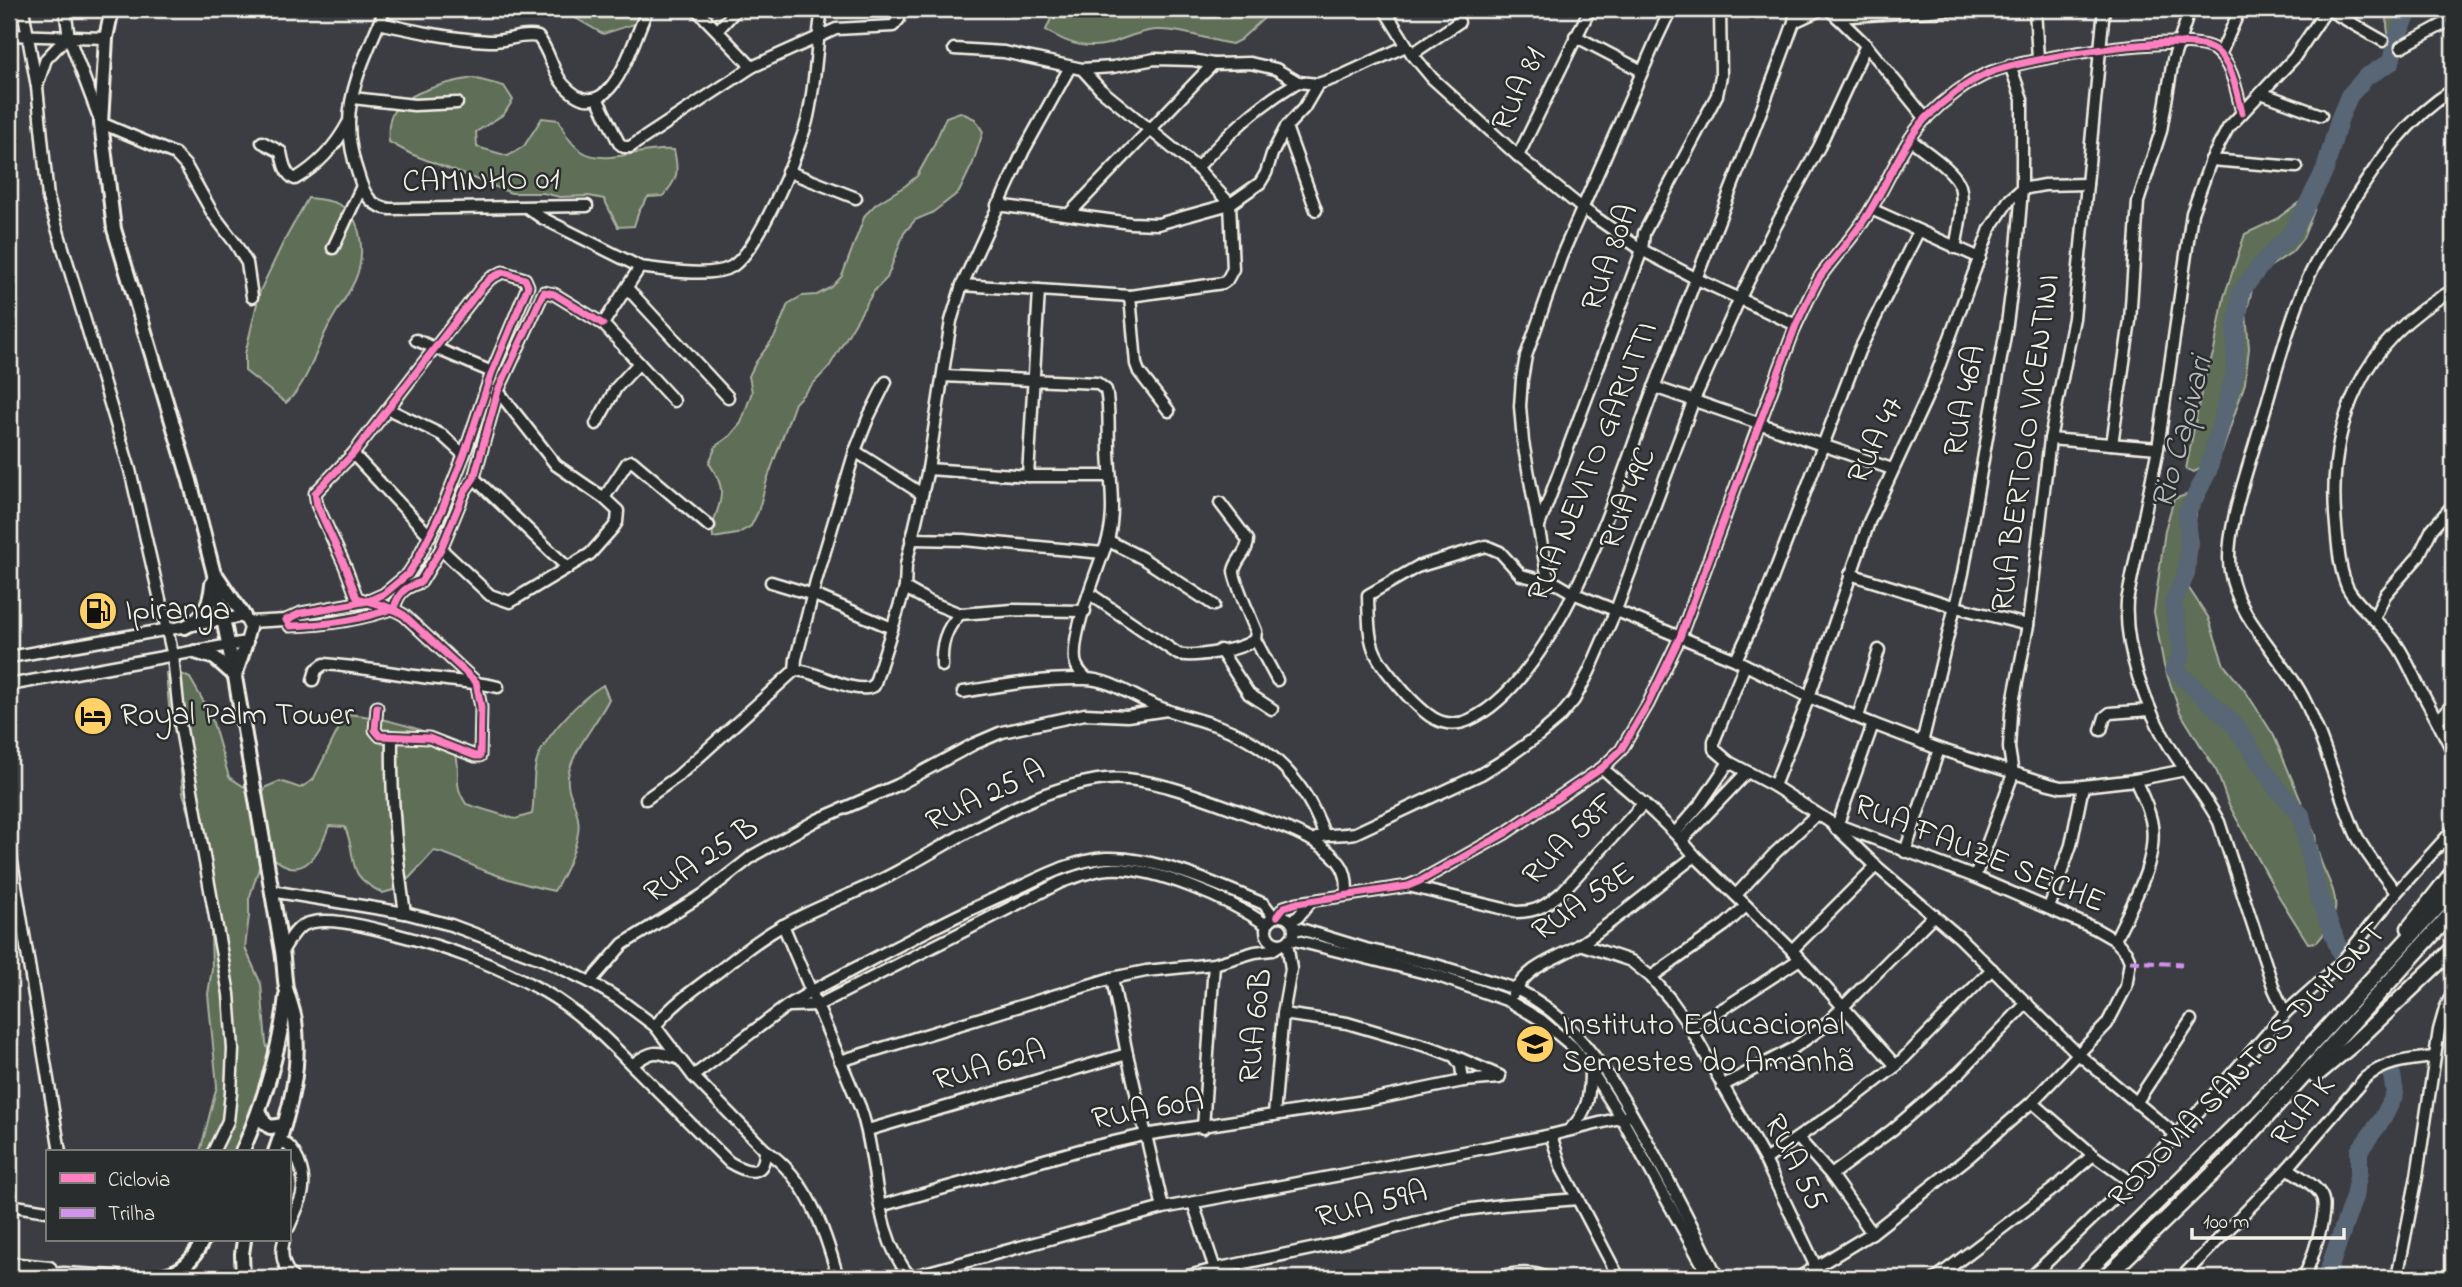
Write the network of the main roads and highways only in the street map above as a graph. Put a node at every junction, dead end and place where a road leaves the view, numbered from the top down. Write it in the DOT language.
graph roads {
  1 [pos="112,9"];
  2 [pos="213,570"];
  3 [pos="246,619"];
  4 [pos="185,627"];
  5 [pos="246,642"];
  6 [pos="195,652"];
  7 [pos="235,677"];
  8 [pos="2453,872"];
  9 [pos="2453,890"];
  10 [pos="2453,912"];
  11 [pos="2453,949"];
  12 [pos="2375,977"];
  13 [pos="286,989"];
  14 [pos="259,1110"];
  15 [pos="2274,1111"];
  16 [pos="284,1125"];
  17 [pos="278,1146"];
  18 [pos="243,1150"];
  19 [pos="202,1242"];
  20 [pos="244,1242"];
  21 [pos="9,1265"];
  22 [pos="89,1276"];
  23 [pos="20,1278"];
  24 [pos="116,1278"];
  25 [pos="145,1278"];
  26 [pos="243,1278"];
  27 [pos="2080,1278"];
  28 [pos="2105,1278"];
  1 -- 2 [label="main road"];
  2 -- 3 [label="main road"];
  2 -- 4 [label="main road"];
  2 -- 7 [label="main road"];
  5 -- 7 [label="main road"];
  6 -- 7 [label="main road"];
  7 -- 13 [label="main road"];
  8 -- 12 [label="highway"];
  9 -- 12 [label="highway, RODOVIA SANTOS DUMONT"];
  10 -- 15 [label="highway, RODOVIA SANTOS DUMONT"];
  11 -- 15 [label="highway"];
  12 -- 27 [label="highway, RODOVIA SANTOS DUMONT"];
  13 -- 14 [label="main road"];
  13 -- 16 [label="main road"];
  14 -- 16 [label="main road"];
  14 -- 18 [label="main road"];
  15 -- 28 [label="highway, RODOVIA SANTOS DUMONT"];
  16 -- 17 [label="main road"];
  19 -- 25 [label="main road"];
  20 -- 26 [label="main road"];
  21 -- 22 [label="highway"];
  22 -- 23 [label="highway"];
  22 -- 24 [label="highway"];
}
